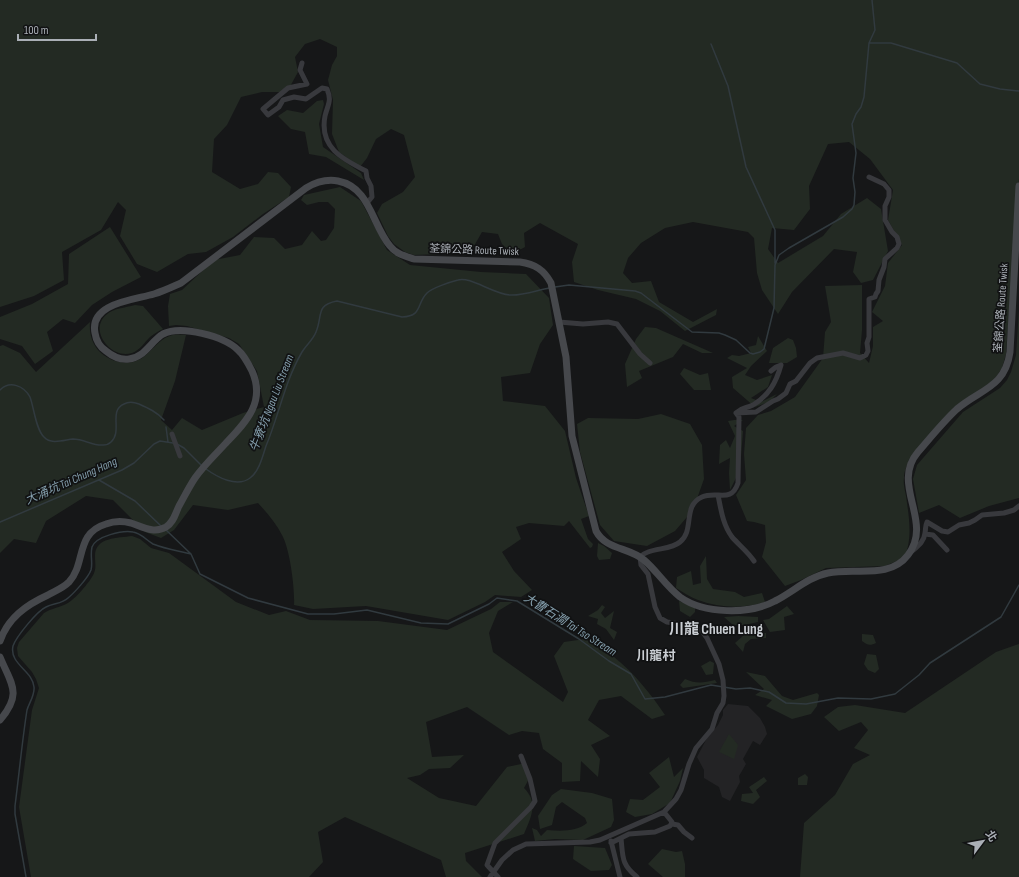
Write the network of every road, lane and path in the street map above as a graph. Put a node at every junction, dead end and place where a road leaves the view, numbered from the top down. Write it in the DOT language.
graph roads {
  1 [pos="302,63"];
  2 [pos="869,177"];
  3 [pos="1019,186"];
  4 [pos="367,203"];
  5 [pos="559,322"];
  6 [pos="650,363"];
  7 [pos="771,371"];
  8 [pos="736,413"];
  9 [pos="172,434"];
  10 [pos="180,456"];
  11 [pos="718,495"];
  12 [pos="1019,506"];
  13 [pos="925,534"];
  14 [pos="947,550"];
  15 [pos="907,556"];
  16 [pos="640,557"];
  17 [pos="754,560"];
  18 [pos="0,641"];
  19 [pos="0,657"];
  20 [pos="0,720"];
  21 [pos="520,756"];
  22 [pos="664,812"];
  23 [pos="672,824"];
  24 [pos="610,836"];
  25 [pos="621,838"];
  26 [pos="692,838"];
  27 [pos="611,843"];
  28 [pos="492,875"];
  29 [pos="498,877"];
  30 [pos="620,877"];
  31 [pos="637,877"];
  1 -- 4 [label="street"];
  2 -- 8 [label="street"];
  3 -- 15 [label="main road, 荃錦公路 Route Twisk"];
  4 -- 5 [label="main road, 荃錦公路 Route Twisk"];
  4 -- 18 [label="main road, 荃錦公路 Route Twisk"];
  5 -- 6 [label="street"];
  5 -- 16 [label="main road, 荃錦公路 Route Twisk"];
  7 -- 8 [label="street"];
  8 -- 11 [label="street"];
  9 -- 10 [label="street"];
  11 -- 16 [label="street"];
  11 -- 17 [label="street"];
  12 -- 13 [label="street"];
  13 -- 14 [label="street"];
  13 -- 15 [label="street"];
  15 -- 16 [label="main road, 荃錦公路 Route Twisk"];
  16 -- 22 [label="street"];
  19 -- 20 [label="main road"];
  21 -- 28 [label="street"];
  22 -- 23 [label="street"];
  22 -- 24 [label="street"];
  23 -- 25 [label="street"];
  23 -- 26 [label="street"];
  24 -- 27 [label="street"];
  24 -- 28 [label="street"];
  25 -- 27 [label="street"];
  25 -- 31 [label="street"];
  27 -- 30 [label="street"];
  28 -- 29 [label="street"];
}
